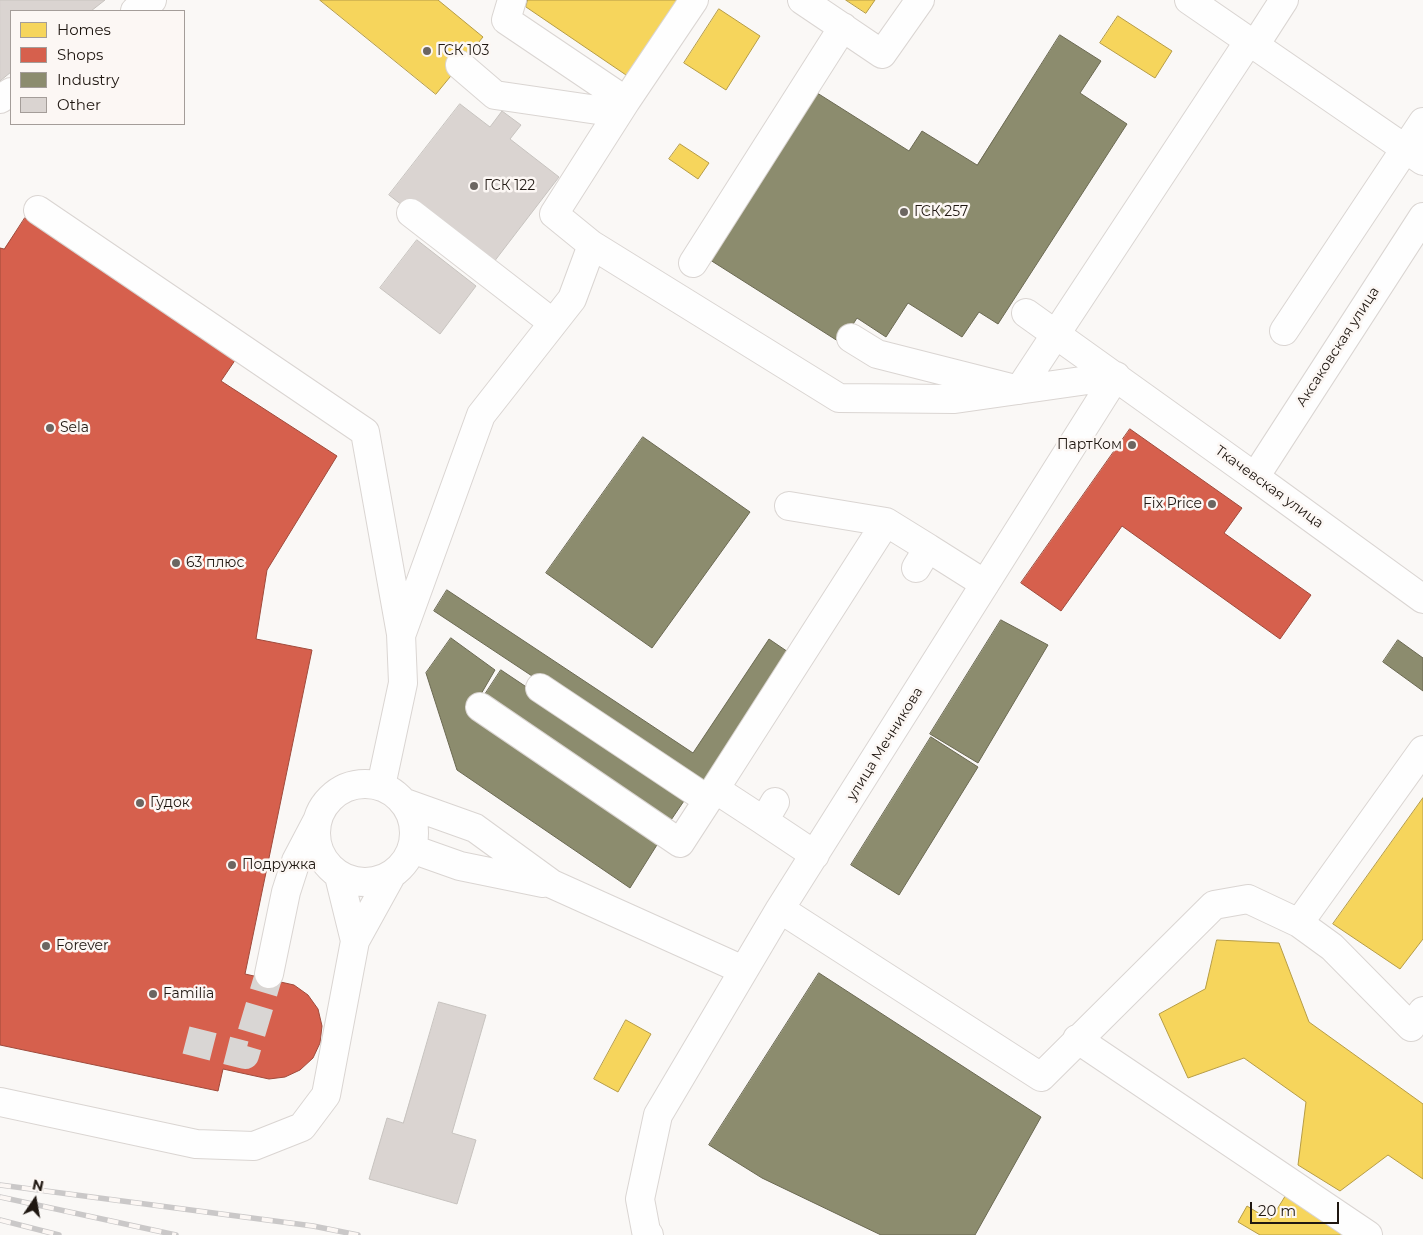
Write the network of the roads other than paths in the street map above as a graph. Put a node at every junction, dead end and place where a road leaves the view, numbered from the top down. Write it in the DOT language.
graph roads {
  1 [pos="152,0"];
  2 [pos="512,0"];
  3 [pos="694,0"];
  4 [pos="802,0"];
  5 [pos="920,0"];
  6 [pos="1189,0"];
  7 [pos="1284,0"];
  8 [pos="137,10"];
  9 [pos="843,27"];
  10 [pos="1252,43"];
  11 [pos="460,65"];
  12 [pos="622,107"];
  13 [pos="1423,122"];
  14 [pos="1414,155"];
  15 [pos="38,210"];
  16 [pos="411,213"];
  17 [pos="1423,217"];
  18 [pos="692,229"];
  19 [pos="592,245"];
  20 [pos="692,263"];
  21 [pos="694,307"];
  22 [pos="1026,313"];
  23 [pos="553,323"];
  24 [pos="1284,331"];
  25 [pos="1056,333"];
  26 [pos="851,338"];
  27 [pos="1116,376"];
  28 [pos="1019,390"];
  29 [pos="1255,477"];
  30 [pos="790,506"];
  31 [pos="886,522"];
  32 [pos="985,584"];
  33 [pos="1423,599"];
  34 [pos="401,634"];
  35 [pos="540,688"];
  36 [pos="480,707"];
  37 [pos="1423,750"];
  38 [pos="381,786"];
  39 [pos="712,794"];
  40 [pos="405,803"];
  41 [pos="317,819"];
  42 [pos="412,849"];
  43 [pos="815,855"];
  44 [pos="332,868"];
  45 [pos="392,874"];
  46 [pos="552,884"];
  47 [pos="286,892"];
  48 [pos="780,909"];
  49 [pos="1299,923"];
  50 [pos="355,941"];
  51 [pos="743,970"];
  52 [pos="269,974"];
  53 [pos="1419,1024"];
  54 [pos="1077,1039"];
  55 [pos="0,1102"];
  56 [pos="649,1235"];
  57 [pos="1368,1235"];
  1 -- 8 [label="street"];
  2 -- 12 [label="street"];
  3 -- 12 [label="street"];
  4 -- 9 [label="street"];
  5 -- 9 [label="street"];
  6 -- 10 [label="street"];
  7 -- 10 [label="street"];
  9 -- 20 [label="street"];
  10 -- 14 [label="street"];
  10 -- 25 [label="street"];
  11 -- 12 [label="street"];
  12 -- 19 [label="street"];
  13 -- 14 [label="street"];
  14 -- 24 [label="street"];
  15 -- 34 [label="street"];
  16 -- 23 [label="street"];
  17 -- 29 [label="street, Аксаковская улица"];
  18 -- 20 [label="street"];
  19 -- 21 [label="street"];
  19 -- 23 [label="street"];
  20 -- 21 [label="street"];
  21 -- 28 [label="street"];
  22 -- 25 [label="street, Ткачевская улица"];
  23 -- 34 [label="street"];
  25 -- 27 [label="street, Ткачевская улица"];
  25 -- 28 [label="street"];
  26 -- 28 [label="street"];
  27 -- 28 [label="street"];
  27 -- 29 [label="street, Ткачевская улица"];
  27 -- 32 [label="street, улица Мечникова"];
  29 -- 33 [label="street, Ткачевская улица"];
  30 -- 31 [label="street"];
  31 -- 32 [label="street"];
  31 -- 39 [label="street"];
  32 -- 43 [label="street, улица Мечникова"];
  34 -- 38 [label="street"];
  35 -- 39 [label="street"];
  36 -- 39 [label="street"];
  37 -- 49 [label="street"];
  38 -- 40 [label="street"];
  38 -- 41 [label="street"];
  39 -- 43 [label="street"];
  40 -- 42 [label="street"];
  40 -- 46 [label="street"];
  41 -- 44 [label="street"];
  41 -- 47 [label="street"];
  42 -- 45 [label="street"];
  42 -- 46 [label="street"];
  43 -- 48 [label="street, улица Мечникова"];
  44 -- 45 [label="street"];
  44 -- 47 [label="street"];
  44 -- 50 [label="street"];
  45 -- 50 [label="street"];
  46 -- 51 [label="street"];
  47 -- 52 [label="street"];
  48 -- 51 [label="street, улица Мечникова"];
  48 -- 54 [label="street"];
  49 -- 53 [label="street"];
  49 -- 54 [label="street"];
  50 -- 55 [label="street"];
  51 -- 56 [label="street, улица Мечникова"];
  54 -- 57 [label="street"];
}
